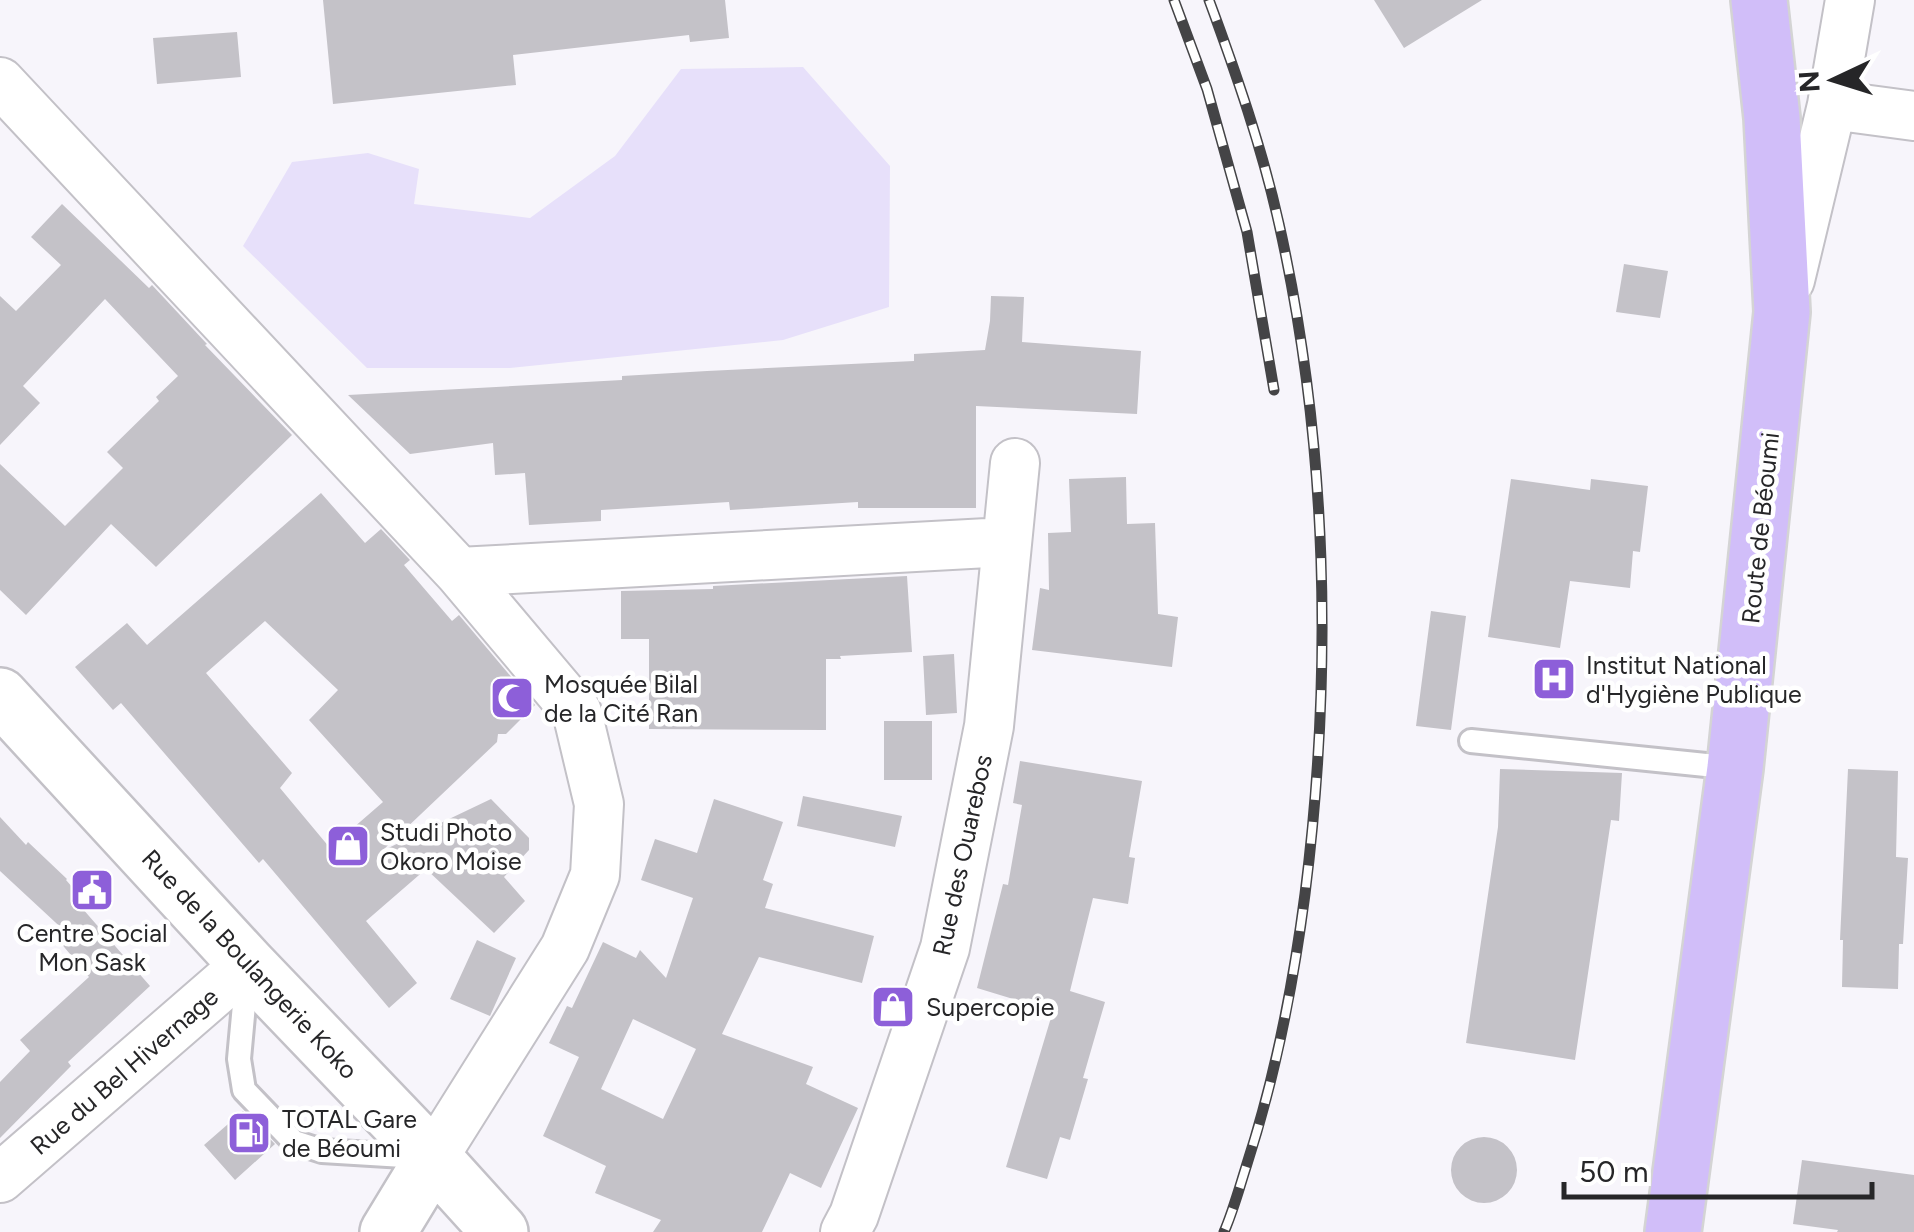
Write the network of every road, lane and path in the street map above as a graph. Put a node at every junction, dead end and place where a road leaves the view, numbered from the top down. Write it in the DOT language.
graph roads {
  1 [pos="1759,0"];
  2 [pos="1850,0"];
  3 [pos="0,82"];
  4 [pos="1832,105"];
  5 [pos="1914,116"];
  6 [pos="1782,312"];
  7 [pos="1015,463"];
  8 [pos="1006,542"];
  9 [pos="459,572"];
  10 [pos="0,696"];
  11 [pos="1471,742"];
  12 [pos="1736,768"];
  13 [pos="248,964"];
  14 [pos="433,1158"];
  15 [pos="0,1178"];
  16 [pos="388,1232"];
  17 [pos="500,1232"];
  18 [pos="845,1232"];
  19 [pos="1673,1232"];
  1 -- 6 [label="main road, Route de Béoumi"];
  2 -- 4 [label="street"];
  3 -- 9 [label="street"];
  4 -- 5 [label="street"];
  4 -- 6 [label="street"];
  6 -- 12 [label="main road, Route de Béoumi"];
  7 -- 8 [label="street, Rue des Ouarebos"];
  8 -- 9 [label="street"];
  8 -- 18 [label="street, Rue des Ouarebos"];
  9 -- 14 [label="street"];
  10 -- 13 [label="street, Rue de la Boulangerie Koko"];
  11 -- 12 [label="lane"];
  12 -- 19 [label="main road, Route de Béoumi"];
  13 -- 14 [label="street, Rue de la Boulangerie Koko"];
  13 -- 14 [label="lane"];
  13 -- 15 [label="street, Rue du Bel Hivernage"];
  14 -- 16 [label="street"];
  14 -- 17 [label="street, Rue de la Boulangerie Koko"];
}
